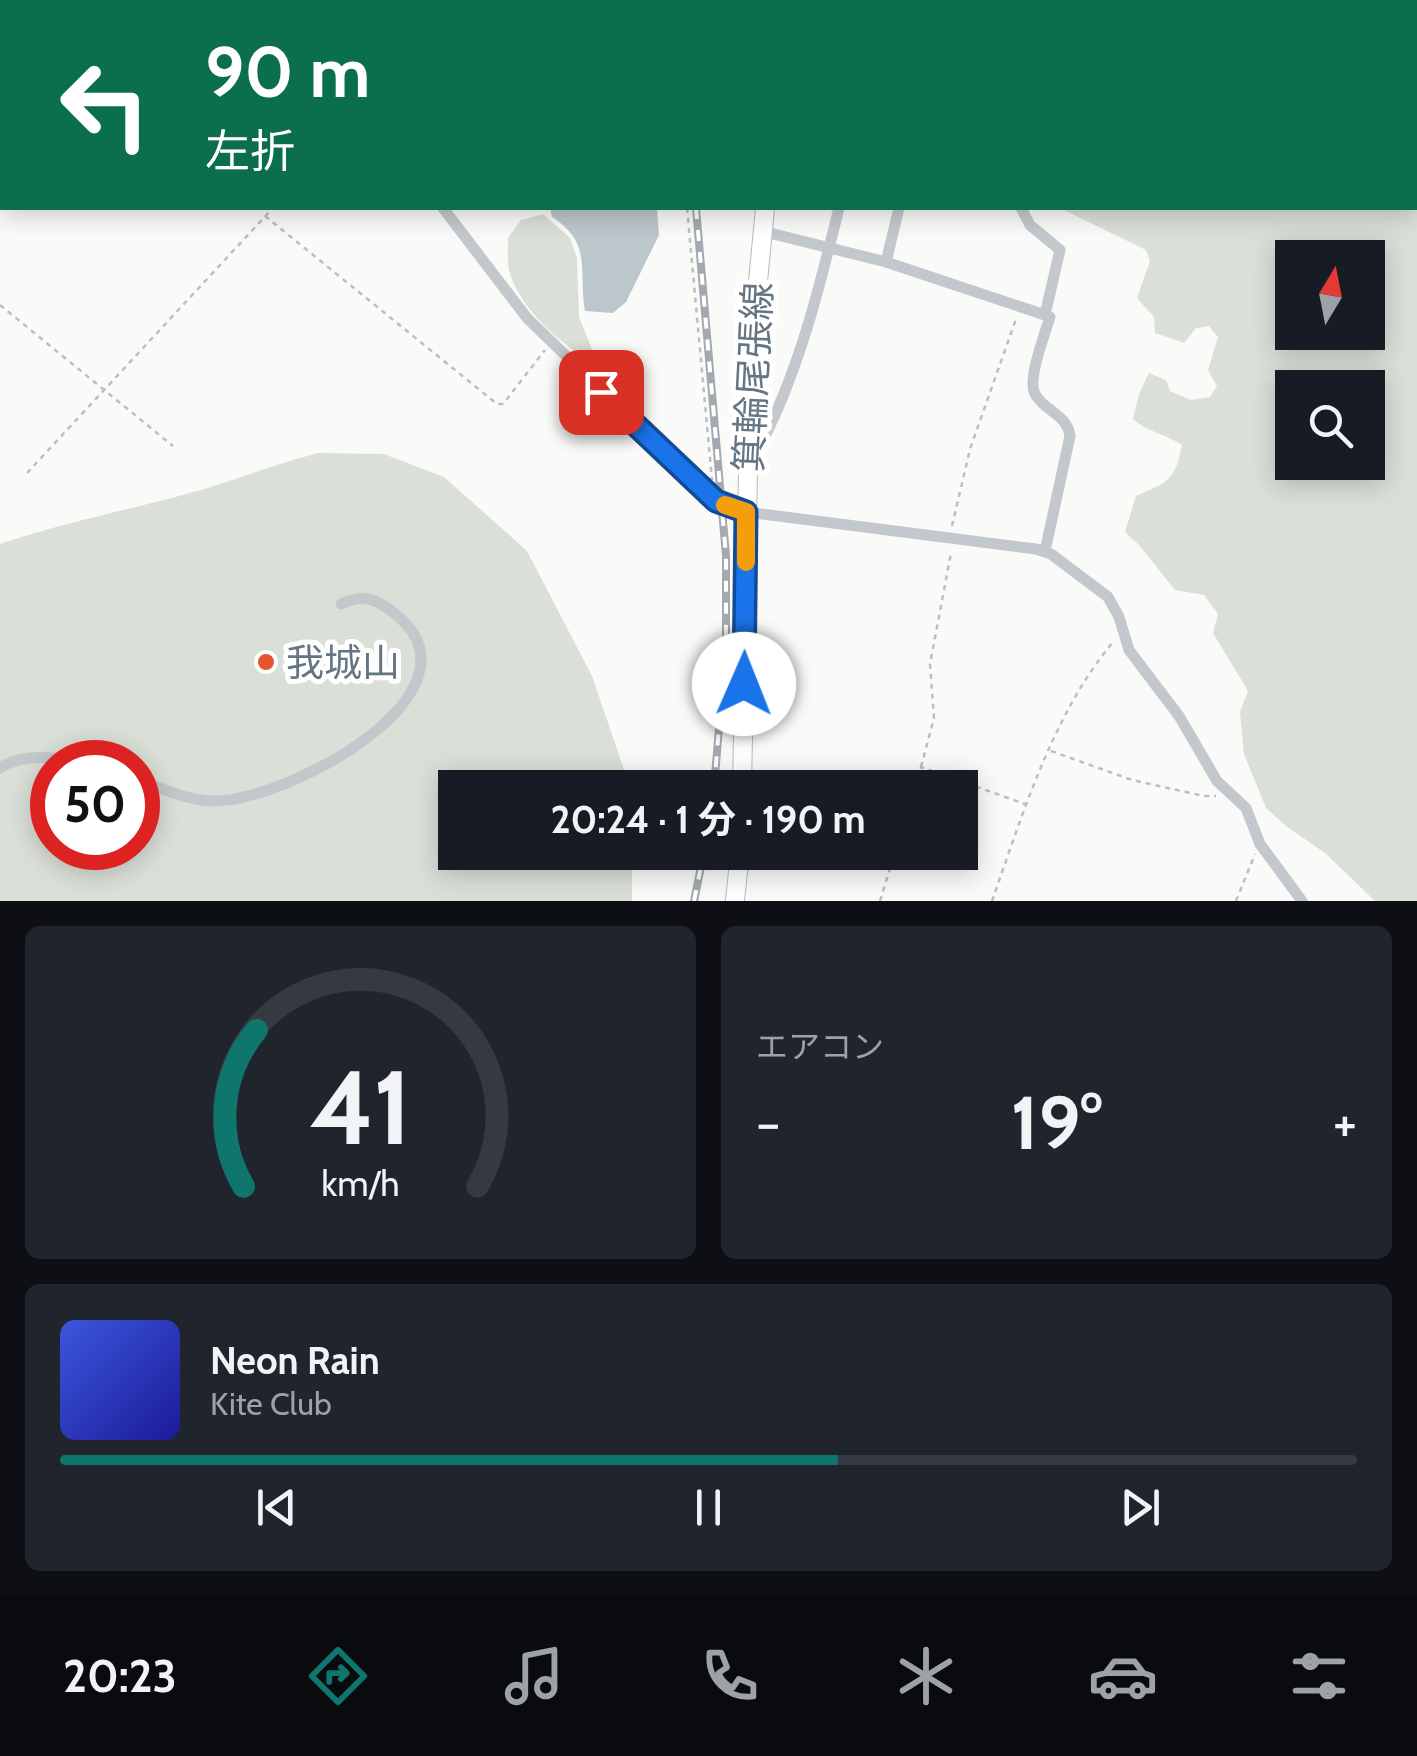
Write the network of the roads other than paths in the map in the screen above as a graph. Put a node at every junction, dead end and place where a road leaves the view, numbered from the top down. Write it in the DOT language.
graph roads {
  1 [pos="446,210"];
  2 [pos="765,210"];
  3 [pos="839,210"];
  4 [pos="899,210"];
  5 [pos="1022,210"];
  6 [pos="762,231"];
  7 [pos="830,246"];
  8 [pos="886,262"];
  9 [pos="1046,315"];
  10 [pos="748,440"];
  11 [pos="746,512"];
  12 [pos="1045,551"];
  13 [pos="341,604"];
  14 [pos="30,758"];
  15 [pos="0,768"];
  16 [pos="742,770"];
  17 [pos="160,788"];
  18 [pos="738,870"];
  19 [pos="735,901"];
  20 [pos="1302,901"];
  1 -- 11 [label="street"];
  2 -- 6 [label="main road, 箕輪尾張線"];
  3 -- 7 [label="street"];
  4 -- 8 [label="street"];
  5 -- 9 [label="street"];
  6 -- 7 [label="street"];
  6 -- 10 [label="main road, 箕輪尾張線"];
  7 -- 8 [label="street"];
  7 -- 10 [label="street"];
  8 -- 9 [label="street"];
  9 -- 12 [label="street"];
  10 -- 11 [label="main road, 箕輪尾張線"];
  11 -- 12 [label="street"];
  11 -- 16 [label="main road, 箕輪尾張線"];
  12 -- 20 [label="street"];
  13 -- 17 [label="street"];
  14 -- 15 [label="street"];
  18 -- 19 [label="main road"];
}
